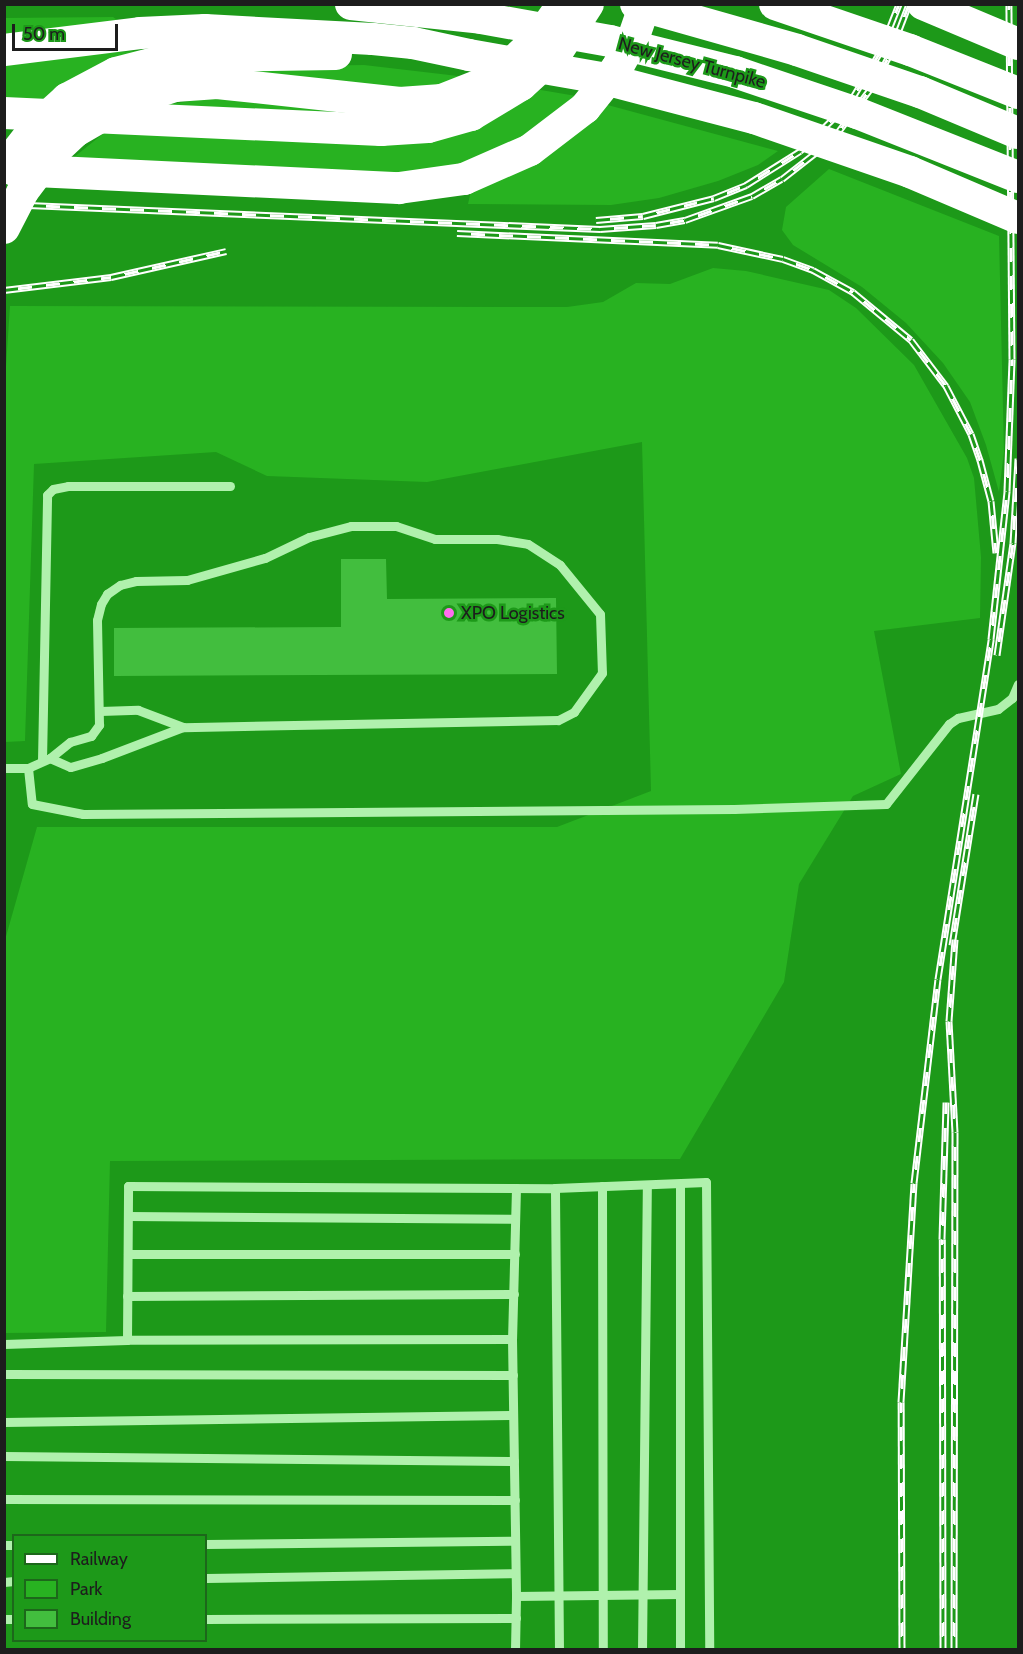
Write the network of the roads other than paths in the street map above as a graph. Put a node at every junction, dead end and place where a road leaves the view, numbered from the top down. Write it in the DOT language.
graph roads {
  1 [pos="351,4"];
  2 [pos="563,4"];
  3 [pos="588,4"];
  4 [pos="636,4"];
  5 [pos="645,4"];
  6 [pos="775,4"];
  7 [pos="923,4"];
  8 [pos="1018,44"];
  9 [pos="4,50"];
  10 [pos="469,55"];
  11 [pos="1018,93"];
  12 [pos="4,112"];
  13 [pos="1018,133"];
  14 [pos="4,169"];
  15 [pos="1018,177"];
  16 [pos="1018,218"];
  17 [pos="4,228"];
  18 [pos="230,486"];
  19 [pos="1018,684"];
  20 [pos="100,711"];
  21 [pos="183,727"];
  22 [pos="46,759"];
  23 [pos="4,768"];
  24 [pos="28,768"];
  25 [pos="680,1184"];
  26 [pos="647,1185"];
  27 [pos="602,1186"];
  28 [pos="516,1188"];
  29 [pos="555,1188"];
  30 [pos="128,1216"];
  31 [pos="515,1219"];
  32 [pos="128,1254"];
  33 [pos="515,1254"];
  34 [pos="514,1294"];
  35 [pos="127,1296"];
  36 [pos="512,1339"];
  37 [pos="127,1340"];
  38 [pos="4,1344"];
  39 [pos="4,1374"];
  40 [pos="513,1375"];
  41 [pos="513,1414"];
  42 [pos="4,1422"];
  43 [pos="4,1456"];
  44 [pos="514,1461"];
  45 [pos="4,1499"];
  46 [pos="514,1500"];
  47 [pos="515,1542"];
  48 [pos="207,1544"];
  49 [pos="515,1573"];
  50 [pos="207,1578"];
  51 [pos="643,1594"];
  52 [pos="680,1594"];
  53 [pos="558,1595"];
  54 [pos="603,1595"];
  55 [pos="516,1596"];
  56 [pos="516,1618"];
  57 [pos="207,1619"];
  58 [pos="515,1650"];
  59 [pos="559,1650"];
  60 [pos="603,1650"];
  61 [pos="642,1650"];
  62 [pos="680,1650"];
  63 [pos="709,1650"];
  1 -- 15 [label="highway, New Jersey Turnpike, bridge"];
  2 -- 17 [label="highway, bridge"];
  3 -- 12 [label="highway"];
  4 -- 13 [label="highway, bridge"];
  5 -- 14 [label="highway"];
  6 -- 11 [label="highway, bridge"];
  7 -- 8 [label="highway, bridge"];
  9 -- 10 [label="highway"];
  10 -- 14 [label="highway, bridge"];
  10 -- 16 [label="highway, bridge"];
  18 -- 22 [label="lane"];
  19 -- 24 [label="lane"];
  20 -- 21 [label="lane"];
  20 -- 21 [label="lane"];
  20 -- 22 [label="lane"];
  21 -- 22 [label="lane"];
  22 -- 24 [label="lane"];
  23 -- 24 [label="lane"];
  25 -- 26 [label="lane"];
  25 -- 52 [label="lane"];
  25 -- 63 [label="lane"];
  26 -- 27 [label="lane"];
  26 -- 51 [label="lane"];
  27 -- 29 [label="lane"];
  27 -- 54 [label="lane"];
  28 -- 29 [label="lane"];
  28 -- 30 [label="lane"];
  28 -- 31 [label="lane"];
  29 -- 53 [label="lane"];
  30 -- 31 [label="lane"];
  30 -- 32 [label="lane"];
  31 -- 33 [label="lane"];
  32 -- 33 [label="lane"];
  32 -- 35 [label="lane"];
  33 -- 34 [label="lane"];
  34 -- 35 [label="lane"];
  34 -- 36 [label="lane"];
  35 -- 37 [label="lane"];
  36 -- 37 [label="lane"];
  36 -- 40 [label="lane"];
  37 -- 38 [label="lane"];
  39 -- 40 [label="lane"];
  40 -- 41 [label="lane"];
  41 -- 42 [label="lane"];
  41 -- 44 [label="lane"];
  43 -- 44 [label="lane"];
  44 -- 46 [label="lane"];
  45 -- 46 [label="lane"];
  46 -- 47 [label="lane"];
  47 -- 48 [label="lane"];
  47 -- 49 [label="lane"];
  49 -- 50 [label="lane"];
  49 -- 55 [label="lane"];
  51 -- 52 [label="lane"];
  51 -- 54 [label="lane"];
  51 -- 61 [label="lane"];
  52 -- 62 [label="lane"];
  53 -- 54 [label="lane"];
  53 -- 55 [label="lane"];
  53 -- 59 [label="lane"];
  54 -- 60 [label="lane"];
  55 -- 56 [label="lane"];
  56 -- 57 [label="lane"];
  56 -- 58 [label="lane"];
}
